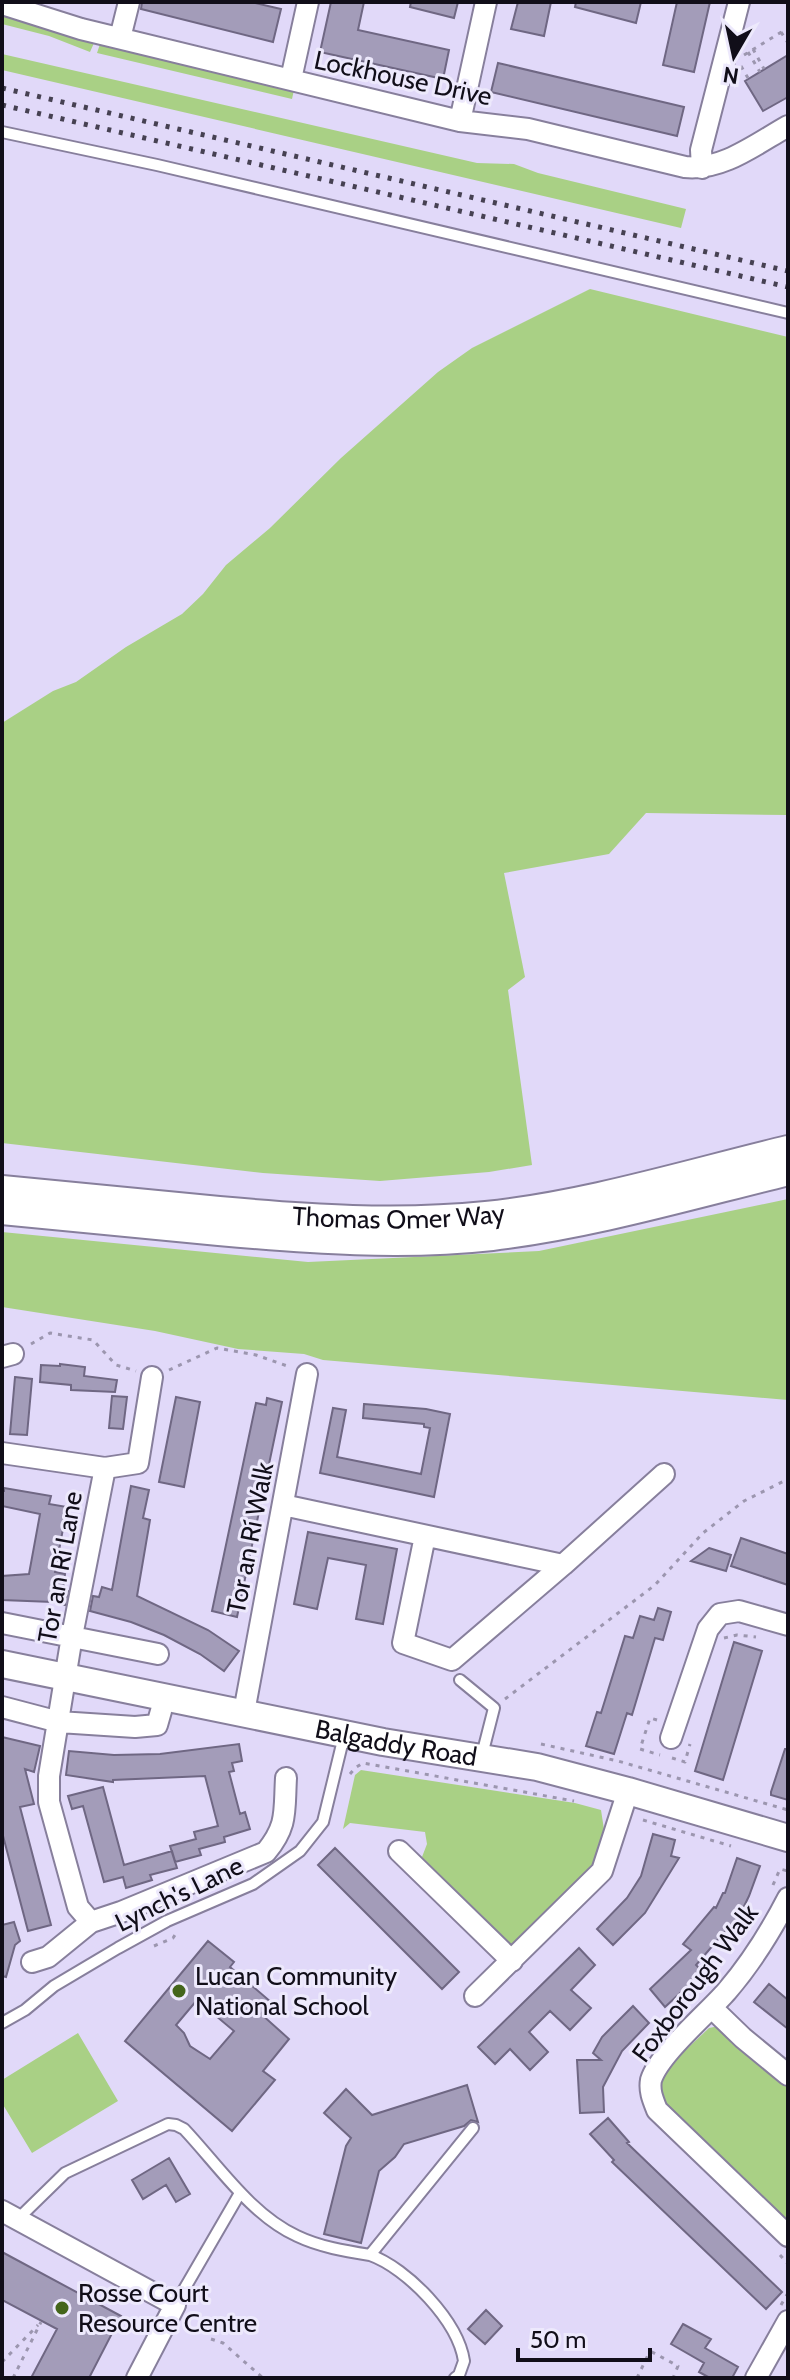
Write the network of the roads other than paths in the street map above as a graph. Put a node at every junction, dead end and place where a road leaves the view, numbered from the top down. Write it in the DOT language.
graph roads {
  1 [pos="129,2"];
  2 [pos="308,2"];
  3 [pos="486,2"];
  4 [pos="739,2"];
  5 [pos="2,4"];
  6 [pos="120,38"];
  7 [pos="291,79"];
  8 [pos="460,121"];
  9 [pos="788,126"];
  10 [pos="2,132"];
  11 [pos="702,168"];
  12 [pos="788,313"];
  13 [pos="788,1149"];
  14 [pos="788,1172"];
  15 [pos="2,1189"];
  16 [pos="2,1211"];
  17 [pos="307,1374"];
  18 [pos="152,1377"];
  19 [pos="2,1453"];
  20 [pos="105,1468"];
  21 [pos="664,1474"];
  22 [pos="283,1505"];
  23 [pos="425,1536"];
  24 [pos="563,1565"];
  25 [pos="2,1623"];
  26 [pos="788,1625"];
  27 [pos="72,1636"];
  28 [pos="158,1654"];
  29 [pos="2,1664"];
  30 [pos="67,1676"];
  31 [pos="460,1680"];
  32 [pos="2,1707"];
  33 [pos="161,1711"];
  34 [pos="244,1712"];
  35 [pos="59,1722"];
  36 [pos="344,1734"];
  37 [pos="671,1738"];
  38 [pos="481,1757"];
  39 [pos="286,1778"];
  40 [pos="628,1791"];
  41 [pos="788,1838"];
  42 [pos="399,1851"];
  43 [pos="778,1897"];
  44 [pos="91,1922"];
  45 [pos="512,1961"];
  46 [pos="32,1962"];
  47 [pos="475,1996"];
  48 [pos="712,2008"];
  49 [pos="2,2023"];
  50 [pos="788,2075"];
  51 [pos="473,2128"];
  52 [pos="240,2193"];
  53 [pos="11,2215"];
  54 [pos="780,2241"];
  55 [pos="370,2255"];
  56 [pos="175,2305"];
  57 [pos="788,2321"];
  58 [pos="137,2378"];
  59 [pos="455,2378"];
  60 [pos="756,2378"];
  1 -- 6 [label="street"];
  2 -- 7 [label="street"];
  3 -- 8 [label="street"];
  4 -- 11 [label="street"];
  5 -- 6 [label="street, Lockhouse Drive"];
  6 -- 7 [label="street, Lockhouse Drive"];
  7 -- 8 [label="street, Lockhouse Drive"];
  8 -- 11 [label="street, Lockhouse Drive"];
  9 -- 11 [label="street"];
  10 -- 12 [label="lane"];
  13 -- 15 [label="street, Thomas Omer Way"];
  14 -- 16 [label="street, Thomas Omer Way"];
  17 -- 22 [label="street, Tor an Rí Walk"];
  18 -- 20 [label="street, Tor an Rí Lane"];
  19 -- 20 [label="street, Tor an Rí Lane"];
  20 -- 27 [label="street, Tor an Rí Lane"];
  21 -- 24 [label="street"];
  22 -- 23 [label="street"];
  22 -- 34 [label="street, Tor an Rí Walk"];
  23 -- 24 [label="street"];
  23 -- 24 [label="street"];
  25 -- 27 [label="street"];
  26 -- 37 [label="street"];
  27 -- 28 [label="street"];
  27 -- 30 [label="street, Tor an Rí Lane"];
  29 -- 30 [label="street, Balgaddy Road"];
  30 -- 34 [label="street, Balgaddy Road"];
  30 -- 35 [label="street, Tor an Rí Lane"];
  31 -- 38 [label="lane"];
  32 -- 35 [label="street"];
  33 -- 35 [label="street"];
  34 -- 36 [label="street, Balgaddy Road"];
  35 -- 44 [label="street, Tor an Rí Lane"];
  36 -- 38 [label="street, Balgaddy Road"];
  36 -- 49 [label="lane, Lynch's Lane"];
  38 -- 40 [label="street, Balgaddy Road"];
  39 -- 44 [label="street"];
  40 -- 41 [label="street, Balgaddy Road"];
  40 -- 45 [label="street"];
  42 -- 45 [label="street"];
  43 -- 48 [label="street, Foxborough Walk"];
  44 -- 46 [label="street"];
  45 -- 47 [label="street"];
  48 -- 50 [label="street"];
  48 -- 54 [label="street, Foxborough Walk"];
  51 -- 55 [label="lane"];
  52 -- 53 [label="lane"];
  52 -- 55 [label="lane"];
  52 -- 56 [label="lane"];
  53 -- 56 [label="street"];
  55 -- 59 [label="lane"];
  56 -- 58 [label="street"];
  57 -- 60 [label="street"];
}
